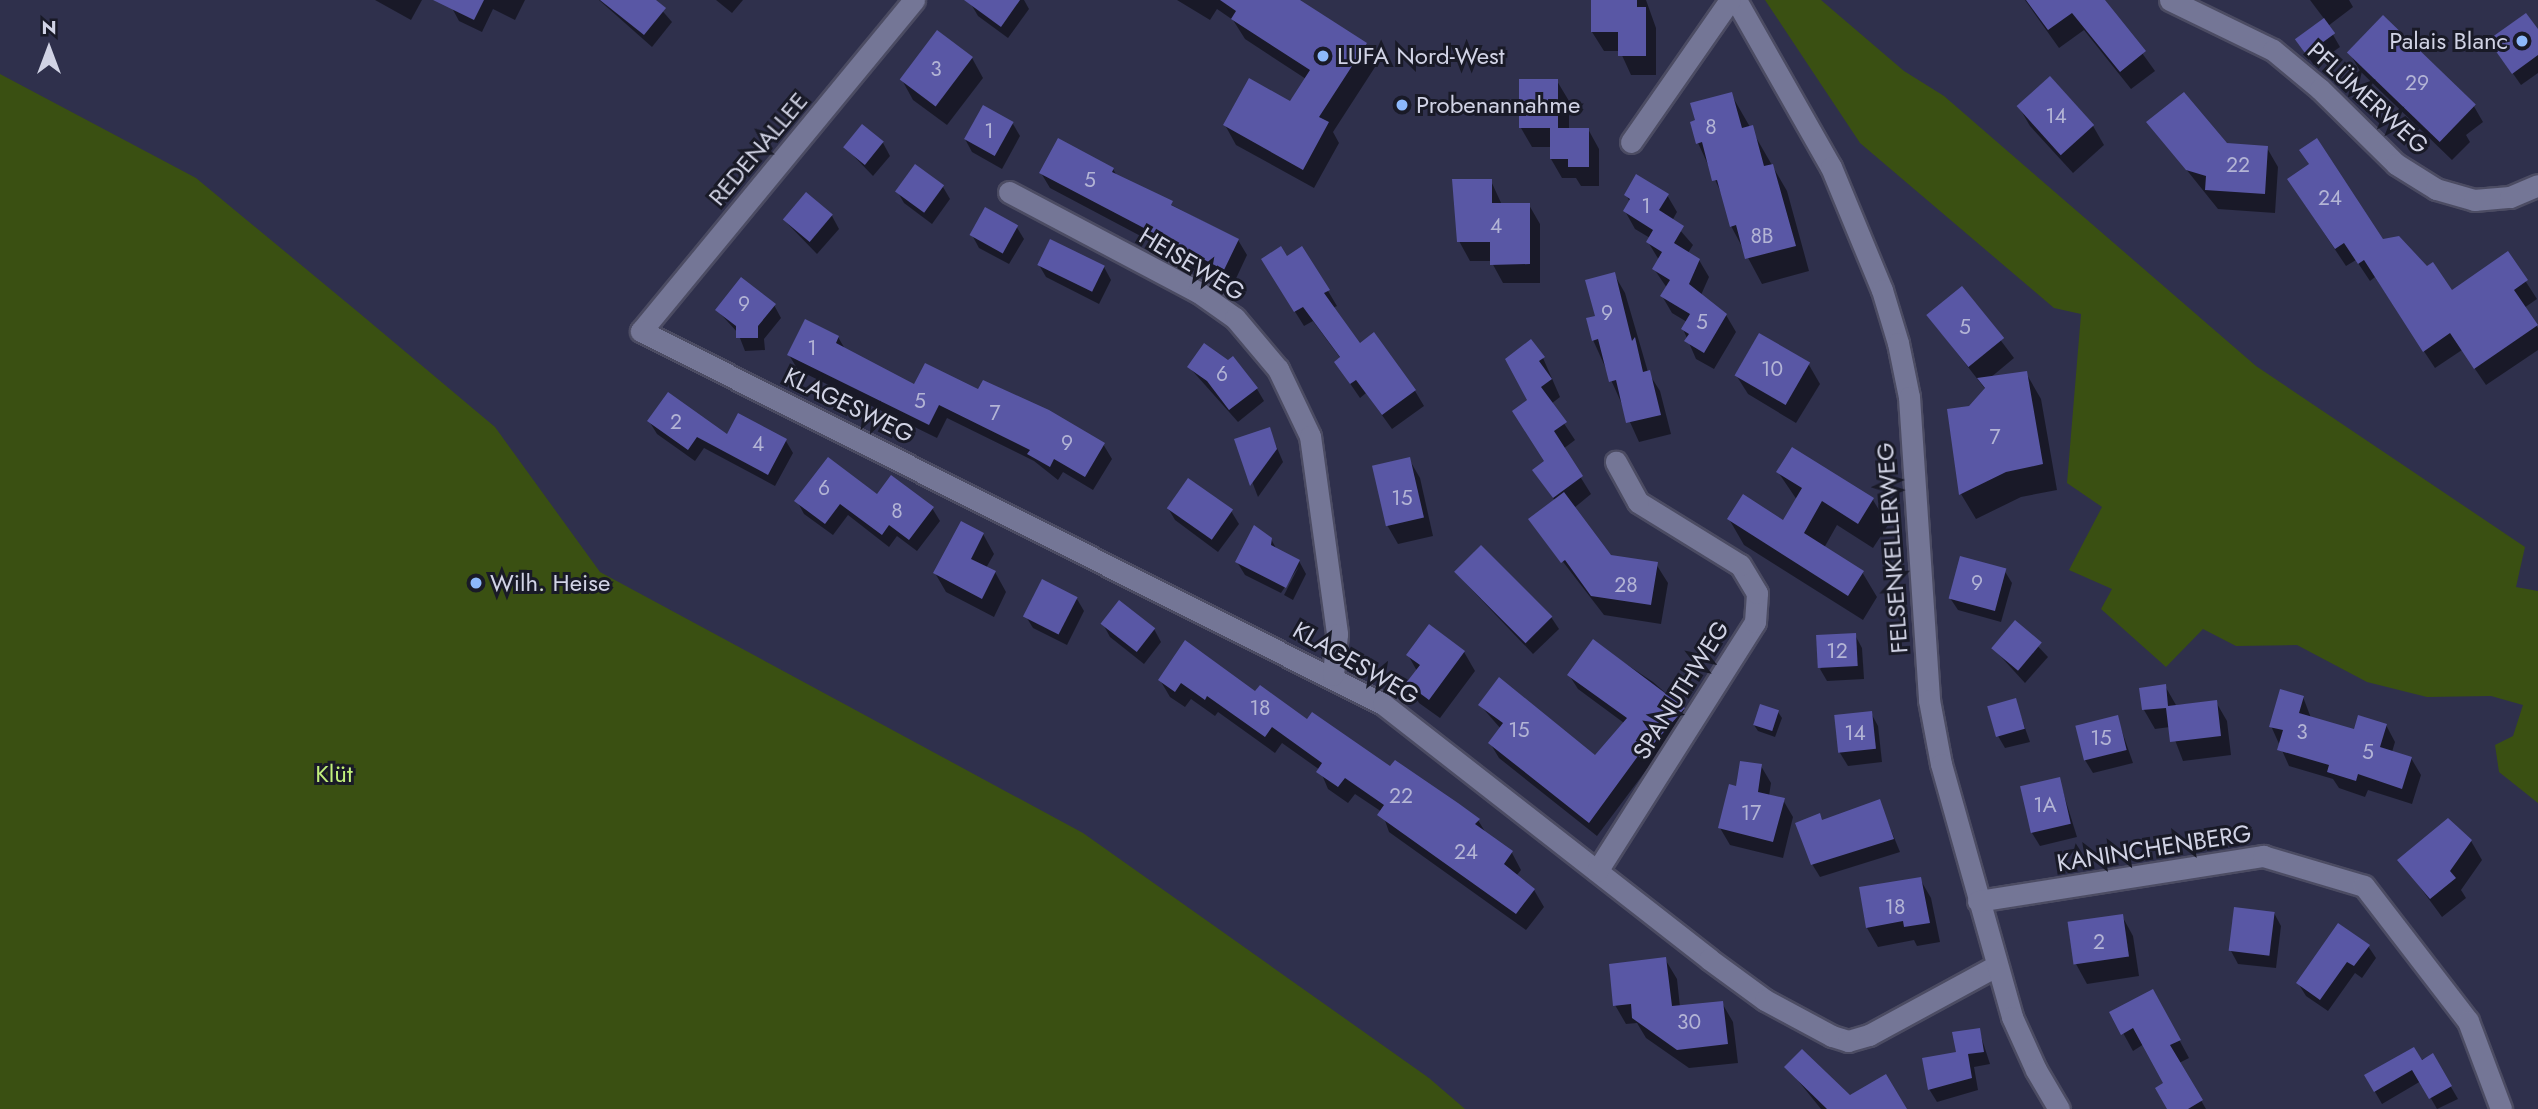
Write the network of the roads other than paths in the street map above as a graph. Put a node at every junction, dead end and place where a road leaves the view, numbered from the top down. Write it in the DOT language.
graph roads {
  1 [pos="914,0"];
  2 [pos="1733,0"];
  3 [pos="2170,0"];
  4 [pos="1631,142"];
  5 [pos="2538,185"];
  6 [pos="1009,192"];
  7 [pos="641,331"];
  8 [pos="1616,462"];
  9 [pos="1333,675"];
  10 [pos="1597,871"];
  11 [pos="1978,901"];
  12 [pos="1996,966"];
  13 [pos="2059,1109"];
  14 [pos="2501,1109"];
  1 -- 7 [label="street, REDENALLEE"];
  2 -- 4 [label="street"];
  2 -- 11 [label="street, FELSENKELLERWEG"];
  3 -- 5 [label="street, PFLÜMERWEG"];
  6 -- 9 [label="street, HEISEWEG"];
  7 -- 9 [label="street, KLAGESWEG"];
  8 -- 10 [label="street, SPANUTHWEG"];
  9 -- 10 [label="street, KLAGESWEG"];
  10 -- 12 [label="street, KLAGESWEG"];
  11 -- 12 [label="street, FELSENKELLERWEG"];
  11 -- 14 [label="street, KANINCHENBERG"];
  12 -- 13 [label="street, FELSENKELLERWEG"];
}
